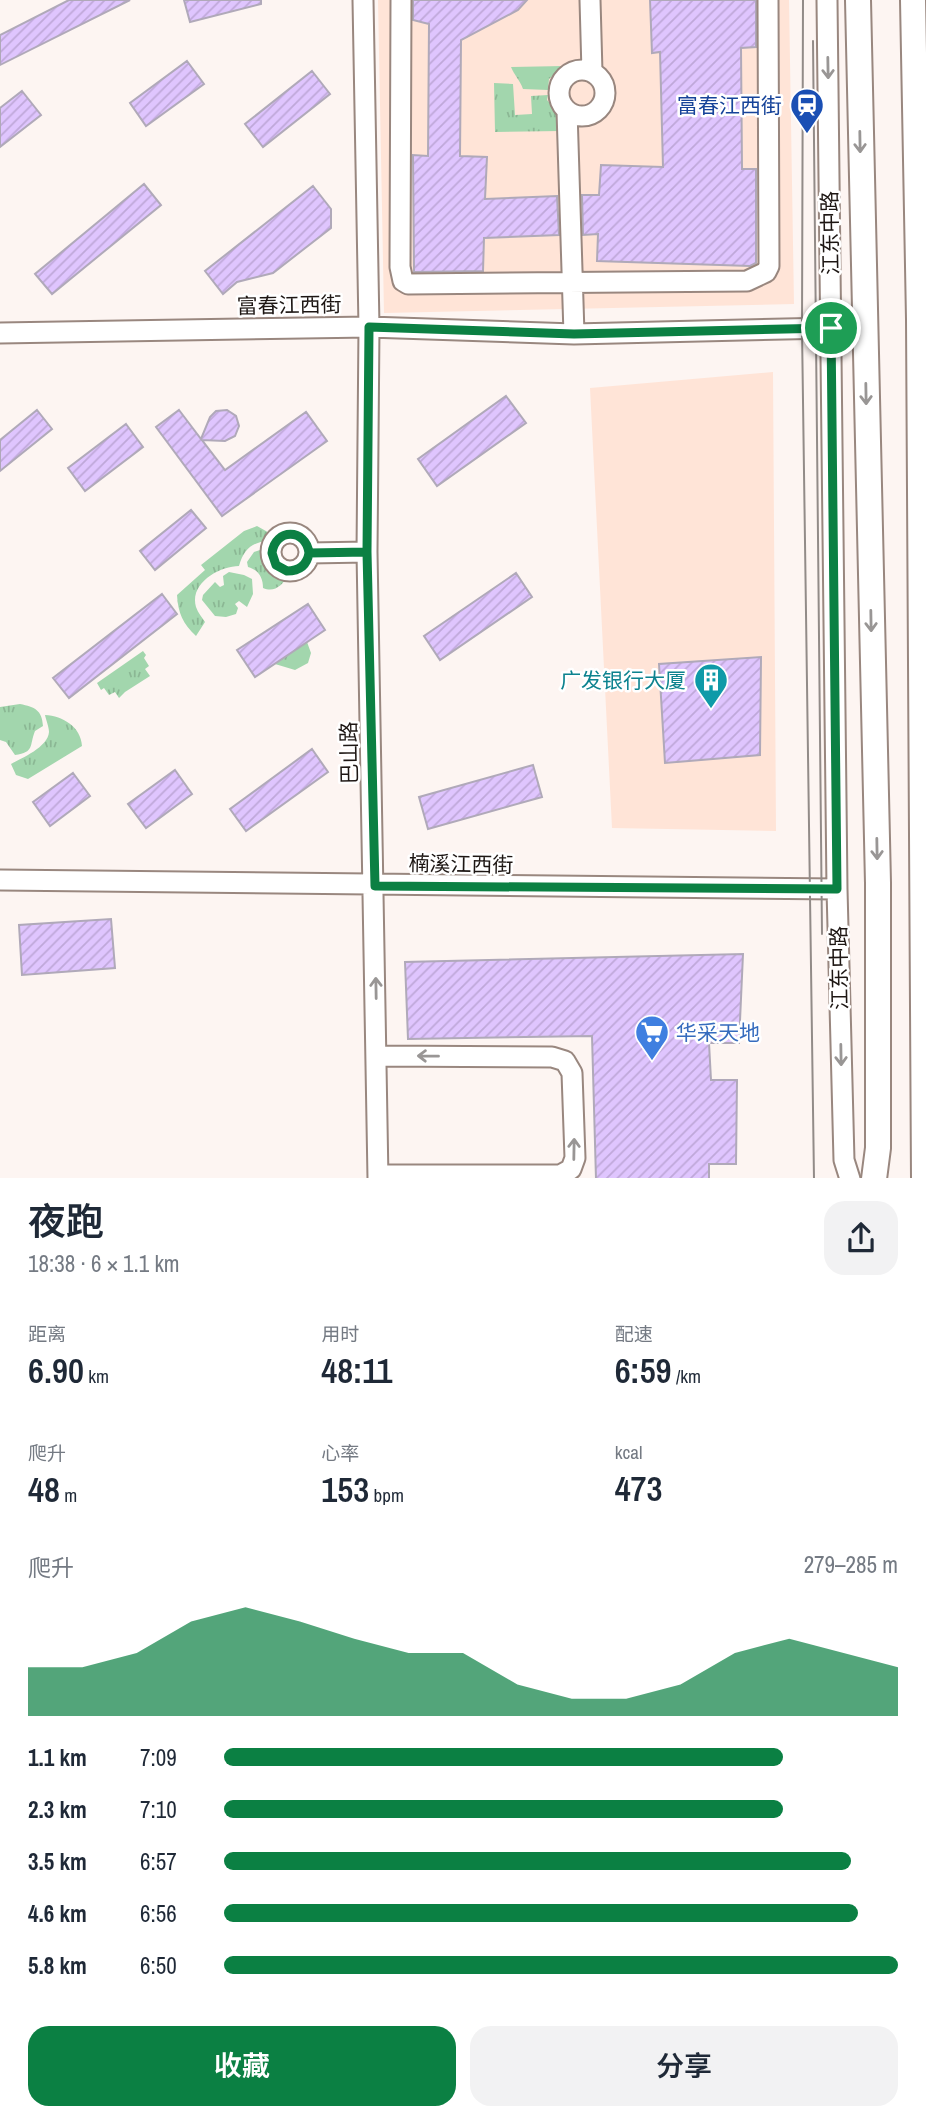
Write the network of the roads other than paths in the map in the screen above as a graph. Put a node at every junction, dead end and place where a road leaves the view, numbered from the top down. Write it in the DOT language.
graph roads {
  1 [pos="363,0"];
  2 [pos="401,0"];
  3 [pos="590,0"];
  4 [pos="768,0"];
  5 [pos="827,0"];
  6 [pos="858,0"];
  7 [pos="913,0"];
  8 [pos="592,72"];
  9 [pos="568,111"];
  10 [pos="573,283"];
  11 [pos="369,327"];
  12 [pos="831,328"];
  13 [pos="0,333"];
  14 [pos="574,334"];
  15 [pos="367,552"];
  16 [pos="309,553"];
  17 [pos="0,880"];
  18 [pos="375,886"];
  19 [pos="837,889"];
  20 [pos="377,1056"];
  21 [pos="378,1177"];
  22 [pos="850,1178"];
  23 [pos="874,1178"];
  24 [pos="924,1178"];
  1 -- 11 [label="street, 巴山路"];
  2 -- 10 [label="street"];
  3 -- 8 [label="street"];
  4 -- 10 [label="street"];
  5 -- 12 [label="street, 江东中路, one-way"];
  6 -- 23 [label="main road, 江东中路, one-way"];
  7 -- 24 [label="main road"];
  8 -- 9 [label="street"];
  8 -- 9 [label="street"];
  9 -- 10 [label="street"];
  10 -- 14 [label="street"];
  11 -- 13 [label="street, 富春江西街"];
  11 -- 14 [label="street, 富春江西街"];
  11 -- 15 [label="street, 巴山路"];
  12 -- 14 [label="street, 富春江西街"];
  12 -- 19 [label="street, 江东中路"];
  15 -- 16 [label="street"];
  15 -- 18 [label="street, 巴山路"];
  17 -- 18 [label="street, 楠溪江西街"];
  18 -- 19 [label="street, 楠溪江西街"];
  20 -- 18 [label="street, 巴山路, one-way"];
  19 -- 22 [label="street, 江东中路, one-way"];
  20 -- 21 [label="street, 巴山路"];
  21 -- 20 [label="street, one-way"];
}
